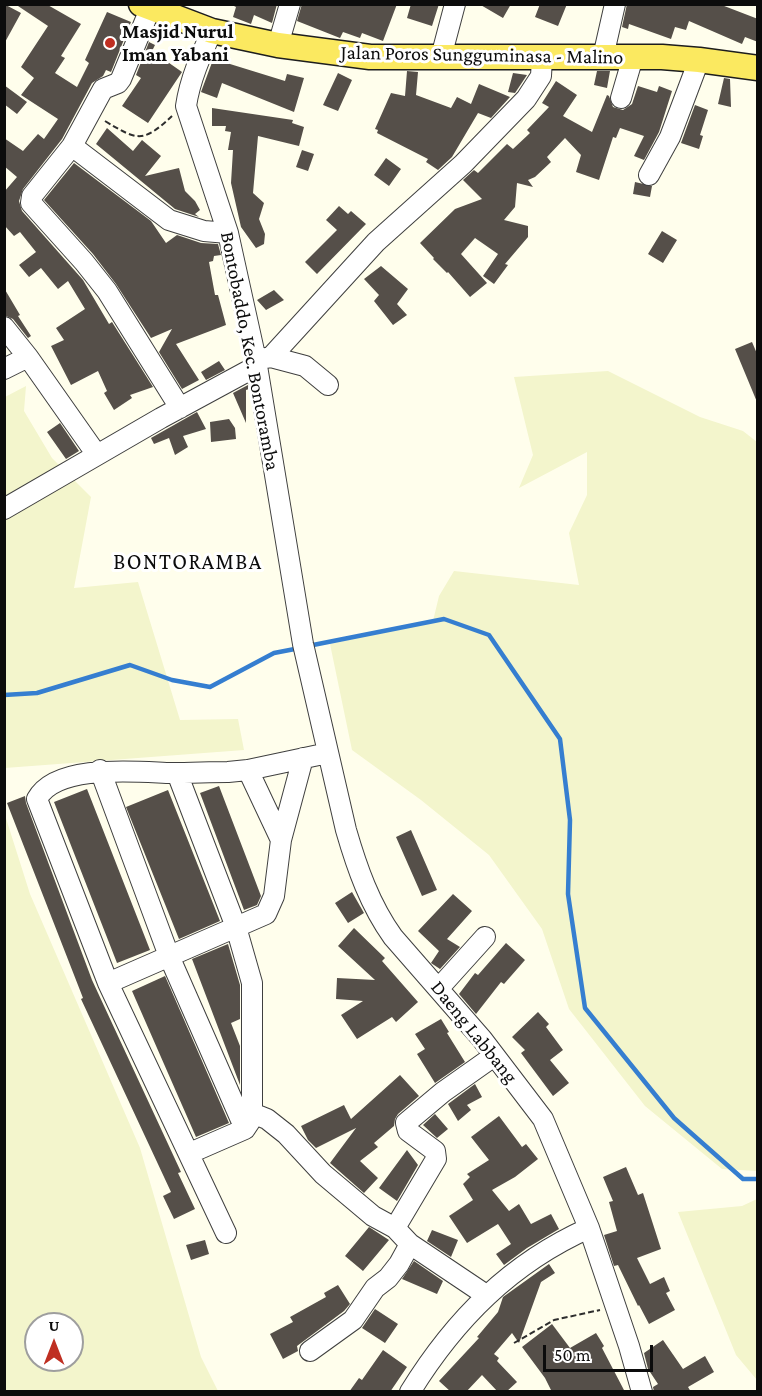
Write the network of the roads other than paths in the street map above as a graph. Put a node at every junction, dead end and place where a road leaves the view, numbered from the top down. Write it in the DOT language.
graph roads {
  1 [pos="290,4"];
  2 [pos="455,4"];
  3 [pos="615,4"];
  4 [pos="145,7"];
  5 [pos="212,31"];
  6 [pos="278,45"];
  7 [pos="441,57"];
  8 [pos="603,57"];
  9 [pos="633,57"];
  10 [pos="542,58"];
  11 [pos="699,60"];
  12 [pos="758,68"];
  13 [pos="621,98"];
  14 [pos="72,146"];
  15 [pos="649,175"];
  16 [pos="217,232"];
  17 [pos="4,327"];
  18 [pos="28,357"];
  19 [pos="261,361"];
  20 [pos="4,369"];
  21 [pos="328,385"];
  22 [pos="180,408"];
  23 [pos="97,455"];
  24 [pos="4,509"];
  25 [pos="310,675"];
  26 [pos="328,753"];
  27 [pos="303,758"];
  28 [pos="100,770"];
  29 [pos="248,770"];
  30 [pos="177,773"];
  31 [pos="281,840"];
  32 [pos="236,927"];
  33 [pos="485,937"];
  34 [pos="169,956"];
  35 [pos="108,983"];
  36 [pos="439,988"];
  37 [pos="494,1056"];
  38 [pos="249,1121"];
  39 [pos="190,1153"];
  40 [pos="395,1228"];
  41 [pos="589,1228"];
  42 [pos="226,1233"];
  43 [pos="410,1244"];
  44 [pos="486,1295"];
  45 [pos="310,1351"];
  46 [pos="410,1392"];
  47 [pos="642,1392"];
  1 -- 6 [label="street"];
  2 -- 7 [label="street"];
  3 -- 8 [label="street"];
  4 -- 5 [label="main road, Jalan Poros Sungguminasa - Malino"];
  4 -- 14 [label="street"];
  5 -- 6 [label="main road, Jalan Poros Sungguminasa - Malino"];
  5 -- 16 [label="street, Bontobaddo, Kec. Bontoramba"];
  6 -- 7 [label="main road, Jalan Poros Sungguminasa - Malino"];
  7 -- 10 [label="main road, Jalan Poros Sungguminasa - Malino"];
  8 -- 9 [label="main road, Jalan Poros Sungguminasa - Malino"];
  8 -- 10 [label="main road, Jalan Poros Sungguminasa - Malino"];
  9 -- 11 [label="main road, Jalan Poros Sungguminasa - Malino"];
  9 -- 13 [label="street"];
  10 -- 19 [label="street"];
  11 -- 12 [label="main road, Jalan Poros Sungguminasa - Malino"];
  11 -- 15 [label="street"];
  14 -- 16 [label="street"];
  14 -- 22 [label="street"];
  16 -- 19 [label="street, Bontobaddo, Kec. Bontoramba"];
  17 -- 18 [label="street"];
  18 -- 20 [label="street"];
  18 -- 23 [label="street"];
  19 -- 21 [label="street"];
  19 -- 22 [label="street"];
  19 -- 25 [label="street, Bontobaddo, Kec. Bontoramba"];
  22 -- 23 [label="street"];
  23 -- 24 [label="street"];
  25 -- 26 [label="street, Daeng Labbang"];
  26 -- 27 [label="street"];
  26 -- 36 [label="street, Daeng Labbang"];
  27 -- 29 [label="street"];
  27 -- 31 [label="street"];
  28 -- 30 [label="street"];
  28 -- 34 [label="street"];
  28 -- 35 [label="street"];
  29 -- 30 [label="street"];
  29 -- 31 [label="street"];
  30 -- 32 [label="street"];
  31 -- 32 [label="street"];
  32 -- 34 [label="street"];
  32 -- 38 [label="street"];
  33 -- 36 [label="street"];
  34 -- 35 [label="street"];
  34 -- 38 [label="street"];
  35 -- 39 [label="street"];
  36 -- 37 [label="street, Daeng Labbang"];
  37 -- 40 [label="street"];
  37 -- 41 [label="street, Daeng Labbang"];
  38 -- 39 [label="street"];
  38 -- 40 [label="street"];
  39 -- 42 [label="street"];
  40 -- 43 [label="street"];
  41 -- 44 [label="street"];
  41 -- 47 [label="street, Daeng Labbang"];
  43 -- 44 [label="street"];
  43 -- 45 [label="street"];
  44 -- 46 [label="street"];
}
